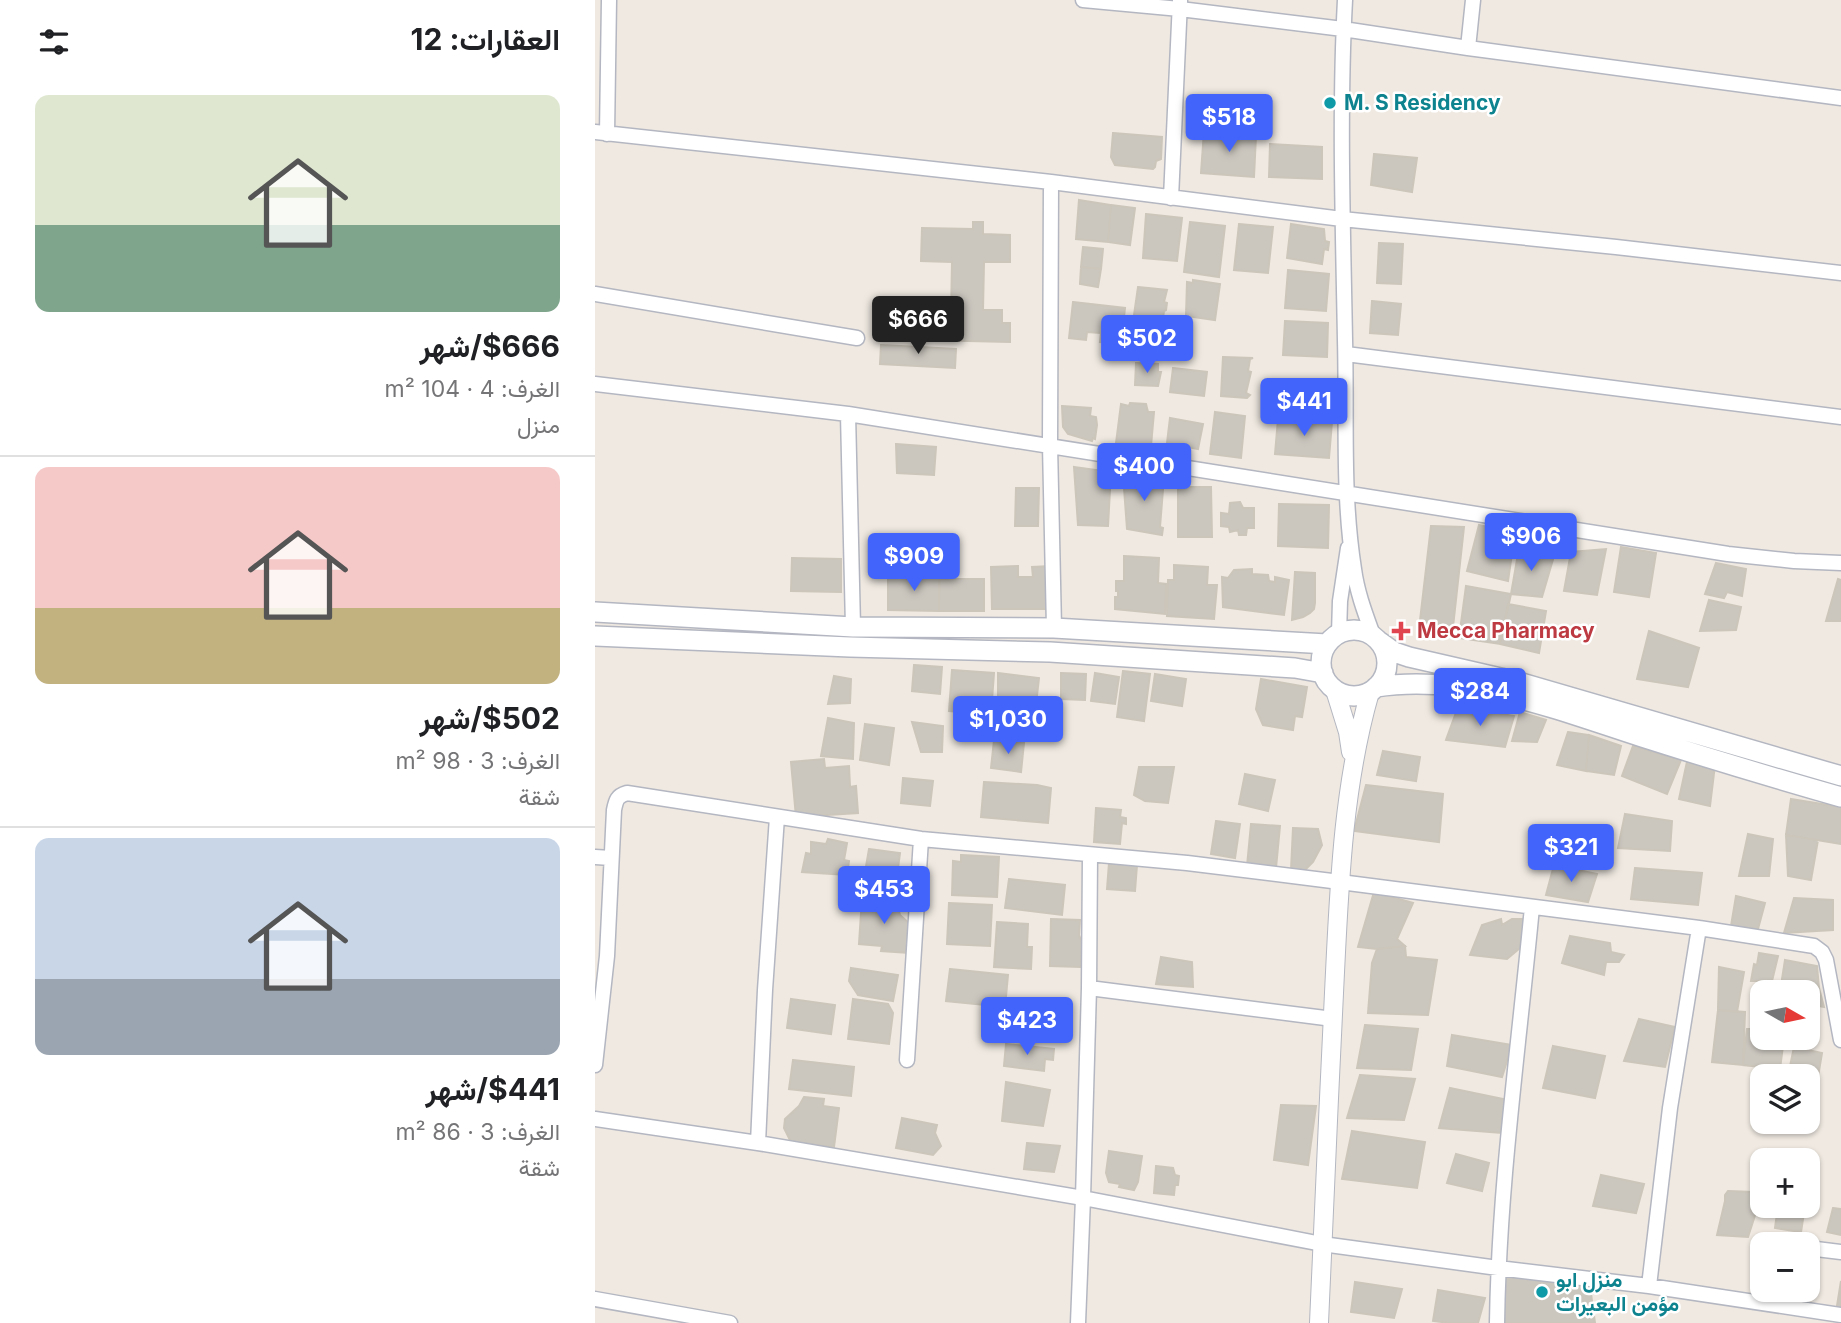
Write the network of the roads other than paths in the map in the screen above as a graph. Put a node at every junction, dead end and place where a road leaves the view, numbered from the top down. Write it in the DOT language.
graph roads {
  1 [pos="609,0"];
  2 [pos="1083,0"];
  3 [pos="1345,0"];
  4 [pos="1473,0"];
  5 [pos="1180,4"];
  6 [pos="1343,29"];
  7 [pos="1468,48"];
  8 [pos="1841,98"];
  9 [pos="601,133"];
  10 [pos="1051,182"];
  11 [pos="1171,198"];
  12 [pos="1342,219"];
  13 [pos="1841,273"];
  14 [pos="595,294"];
  15 [pos="857,338"];
  16 [pos="1346,354"];
  17 [pos="595,384"];
  18 [pos="848,414"];
  19 [pos="1841,417"];
  20 [pos="1049,445"];
  21 [pos="1347,493"];
  22 [pos="1350,537"];
  23 [pos="1841,563"];
  24 [pos="595,612"];
  25 [pos="853,627"];
  26 [pos="1053,628"];
  27 [pos="595,636"];
  28 [pos="1333,639"];
  29 [pos="1376,639"];
  30 [pos="1296,643"];
  31 [pos="1409,657"];
  32 [pos="1295,668"];
  33 [pos="1323,673"];
  34 [pos="1407,684"];
  35 [pos="1373,689"];
  36 [pos="1335,690"];
  37 [pos="1841,776"];
  38 [pos="1351,777"];
  39 [pos="1841,797"];
  40 [pos="777,817"];
  41 [pos="921,839"];
  42 [pos="1090,855"];
  43 [pos="595,857"];
  44 [pos="611,859"];
  45 [pos="1340,882"];
  46 [pos="1532,907"];
  47 [pos="1699,928"];
  48 [pos="1089,988"];
  49 [pos="1839,1018"];
  50 [pos="1333,1019"];
  51 [pos="1841,1040"];
  52 [pos="907,1060"];
  53 [pos="595,1065"];
  54 [pos="595,1119"];
  55 [pos="758,1143"];
  56 [pos="1083,1198"];
  57 [pos="1322,1244"];
  58 [pos="1820,1249"];
  59 [pos="1841,1252"];
  60 [pos="1498,1268"];
  61 [pos="1649,1286"];
  62 [pos="595,1299"];
  63 [pos="1841,1315"];
  64 [pos="730,1323"];
  65 [pos="1078,1323"];
  66 [pos="1319,1323"];
  67 [pos="1497,1323"];
  1 -- 9 [label="street"];
  2 -- 5 [label="street"];
  3 -- 6 [label="street"];
  4 -- 7 [label="street"];
  5 -- 6 [label="street"];
  5 -- 11 [label="street"];
  6 -- 7 [label="street"];
  6 -- 12 [label="street"];
  7 -- 8 [label="street"];
  9 -- 10 [label="street"];
  10 -- 11 [label="street"];
  10 -- 20 [label="street"];
  11 -- 12 [label="street"];
  12 -- 13 [label="street"];
  12 -- 16 [label="street"];
  14 -- 15 [label="street"];
  16 -- 19 [label="street"];
  16 -- 21 [label="street"];
  17 -- 18 [label="street"];
  18 -- 20 [label="street"];
  18 -- 25 [label="street"];
  20 -- 21 [label="street"];
  20 -- 26 [label="street"];
  21 -- 22 [label="street"];
  21 -- 23 [label="street"];
  22 -- 28 [label="street"];
  22 -- 29 [label="street"];
  24 -- 25 [label="main road"];
  25 -- 26 [label="main road"];
  26 -- 30 [label="main road"];
  27 -- 32 [label="main road"];
  28 -- 29 [label="main road"];
  28 -- 30 [label="main road"];
  28 -- 33 [label="main road"];
  29 -- 31 [label="main road"];
  29 -- 35 [label="main road"];
  30 -- 32 [label="main road"];
  31 -- 34 [label="main road"];
  31 -- 37 [label="main road"];
  32 -- 33 [label="main road"];
  33 -- 36 [label="main road"];
  34 -- 35 [label="main road"];
  34 -- 39 [label="main road"];
  35 -- 36 [label="main road"];
  35 -- 38 [label="street"];
  36 -- 38 [label="street"];
  38 -- 45 [label="street"];
  40 -- 41 [label="street"];
  40 -- 44 [label="street"];
  40 -- 55 [label="street"];
  41 -- 42 [label="street"];
  41 -- 52 [label="street"];
  42 -- 45 [label="street"];
  42 -- 48 [label="street"];
  43 -- 44 [label="street"];
  44 -- 53 [label="street"];
  45 -- 46 [label="street"];
  45 -- 50 [label="street"];
  46 -- 47 [label="street"];
  46 -- 60 [label="street"];
  47 -- 49 [label="street"];
  47 -- 61 [label="street"];
  48 -- 50 [label="street"];
  48 -- 56 [label="street"];
  49 -- 51 [label="street"];
  50 -- 57 [label="street"];
  54 -- 55 [label="street"];
  55 -- 56 [label="street"];
  56 -- 57 [label="street"];
  56 -- 65 [label="street"];
  57 -- 60 [label="street"];
  57 -- 66 [label="street"];
  58 -- 59 [label="street"];
  60 -- 61 [label="street"];
  60 -- 67 [label="street"];
  61 -- 63 [label="street"];
  62 -- 64 [label="street"];
}
